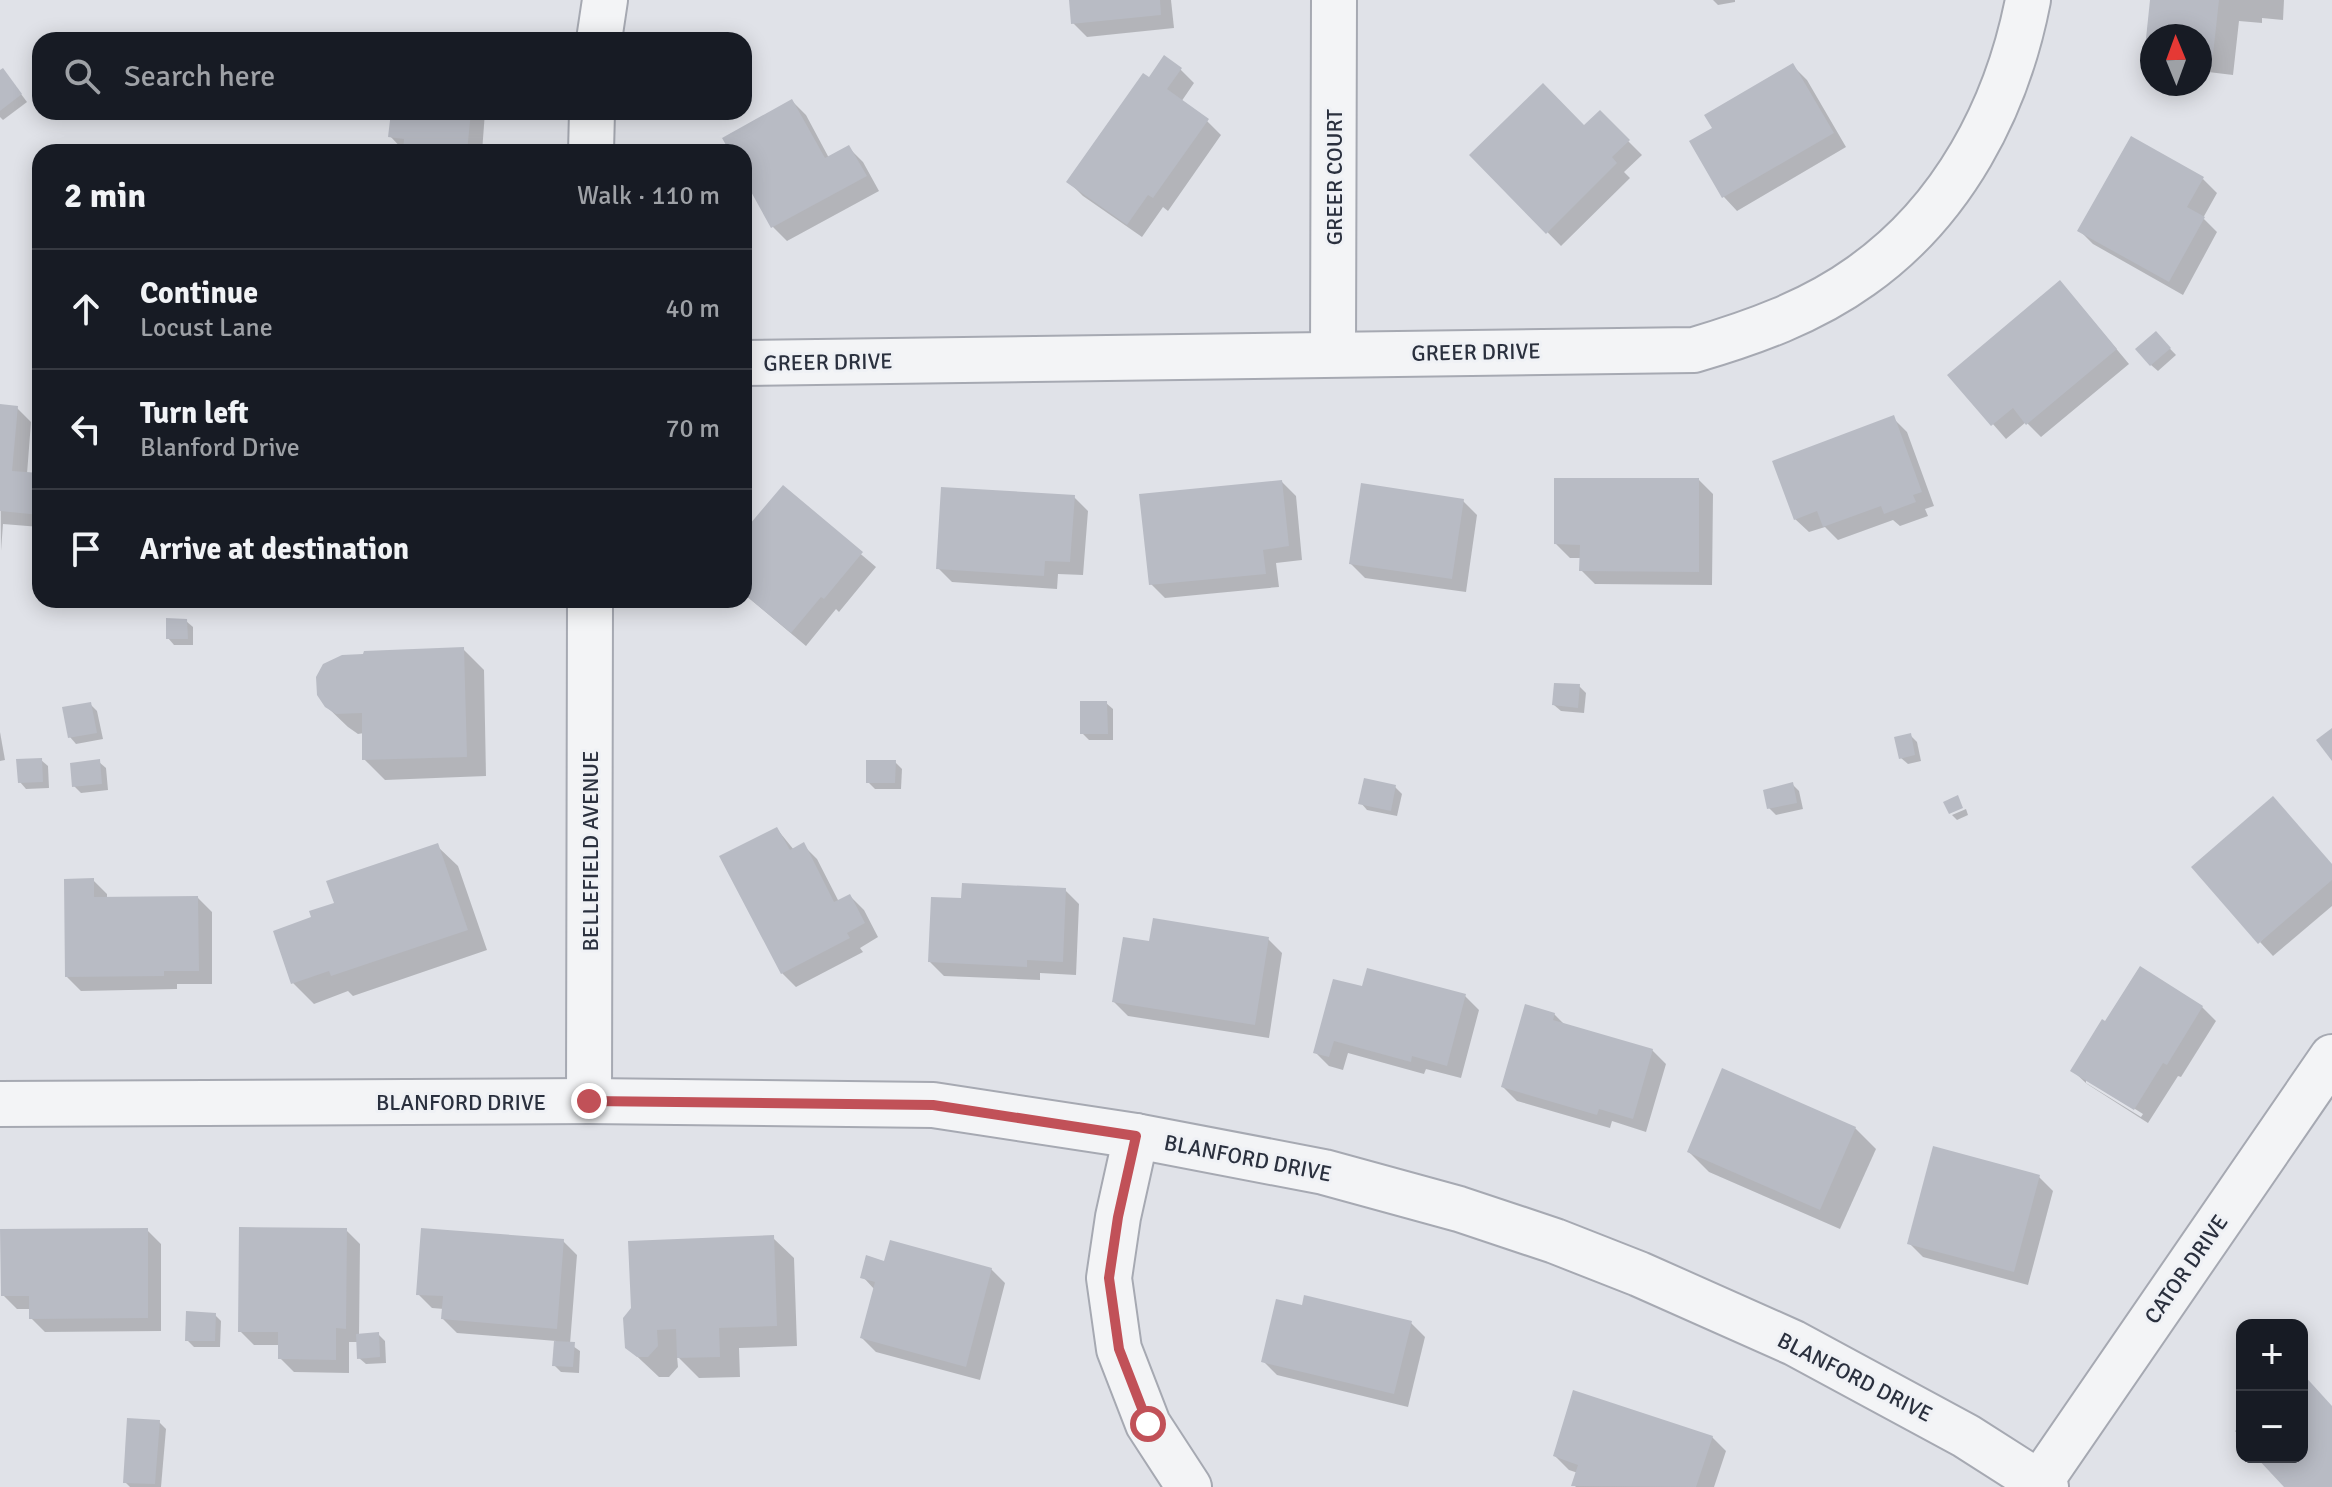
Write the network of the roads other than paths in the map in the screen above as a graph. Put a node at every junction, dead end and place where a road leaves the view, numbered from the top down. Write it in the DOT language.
graph roads {
  1 [pos="605,0"];
  2 [pos="1334,0"];
  3 [pos="2028,0"];
  4 [pos="600,32"];
  5 [pos="592,120"];
  6 [pos="591,144"];
  7 [pos="1333,354"];
  8 [pos="752,363"];
  9 [pos="590,608"];
  10 [pos="2332,1057"];
  11 [pos="589,1101"];
  12 [pos="0,1104"];
  13 [pos="1136,1136"];
  14 [pos="2043,1484"];
  15 [pos="1189,1487"];
  1 -- 4 [label="street"];
  2 -- 7 [label="street, GREER COURT"];
  3 -- 7 [label="street, GREER DRIVE"];
  5 -- 6 [label="street"];
  7 -- 8 [label="street, GREER DRIVE"];
  9 -- 11 [label="street, BELLEFIELD AVENUE"];
  10 -- 14 [label="street, CATOR DRIVE"];
  11 -- 12 [label="street, BLANFORD DRIVE"];
  11 -- 13 [label="street, BLANFORD DRIVE"];
  13 -- 14 [label="street, BLANFORD DRIVE"];
  13 -- 15 [label="street"];
}
